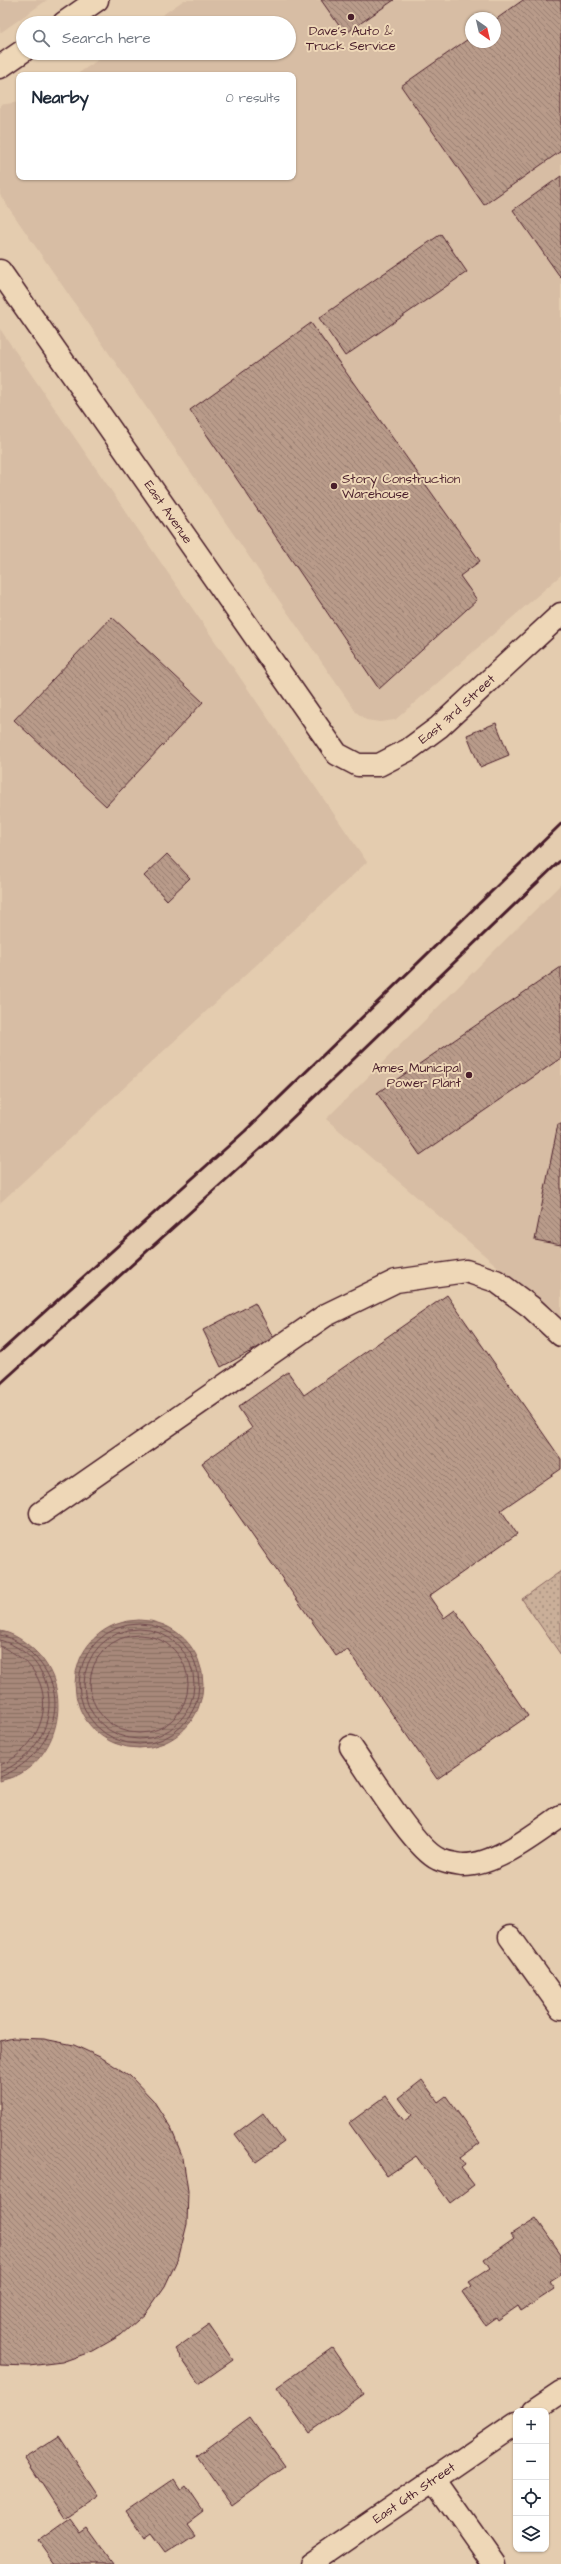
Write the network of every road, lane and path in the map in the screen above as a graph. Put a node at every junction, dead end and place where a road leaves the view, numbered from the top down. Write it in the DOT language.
graph roads {
  1 [pos="97,0"];
  2 [pos="74,16"];
  3 [pos="16,56"];
  4 [pos="0,67"];
  5 [pos="0,271"];
  6 [pos="561,614"];
  7 [pos="336,754"];
  8 [pos="561,1336"];
  9 [pos="41,1513"];
  10 [pos="351,1747"];
  11 [pos="561,1816"];
  12 [pos="510,1936"];
  13 [pos="561,2008"];
  14 [pos="561,2392"];
  15 [pos="537,2408"];
  16 [pos="513,2425"];
  17 [pos="434,2480"];
  18 [pos="311,2564"];
  19 [pos="494,2564"];
  1 -- 2 [label="street"];
  3 -- 4 [label="street"];
  5 -- 7 [label="street, East Avenue"];
  6 -- 7 [label="street, East 3rd Street"];
  8 -- 9 [label="street"];
  10 -- 11 [label="street"];
  12 -- 13 [label="street"];
  14 -- 15 [label="street"];
  16 -- 17 [label="street, East 6th Street"];
  17 -- 18 [label="street, East 6th Street"];
  17 -- 19 [label="street"];
}
